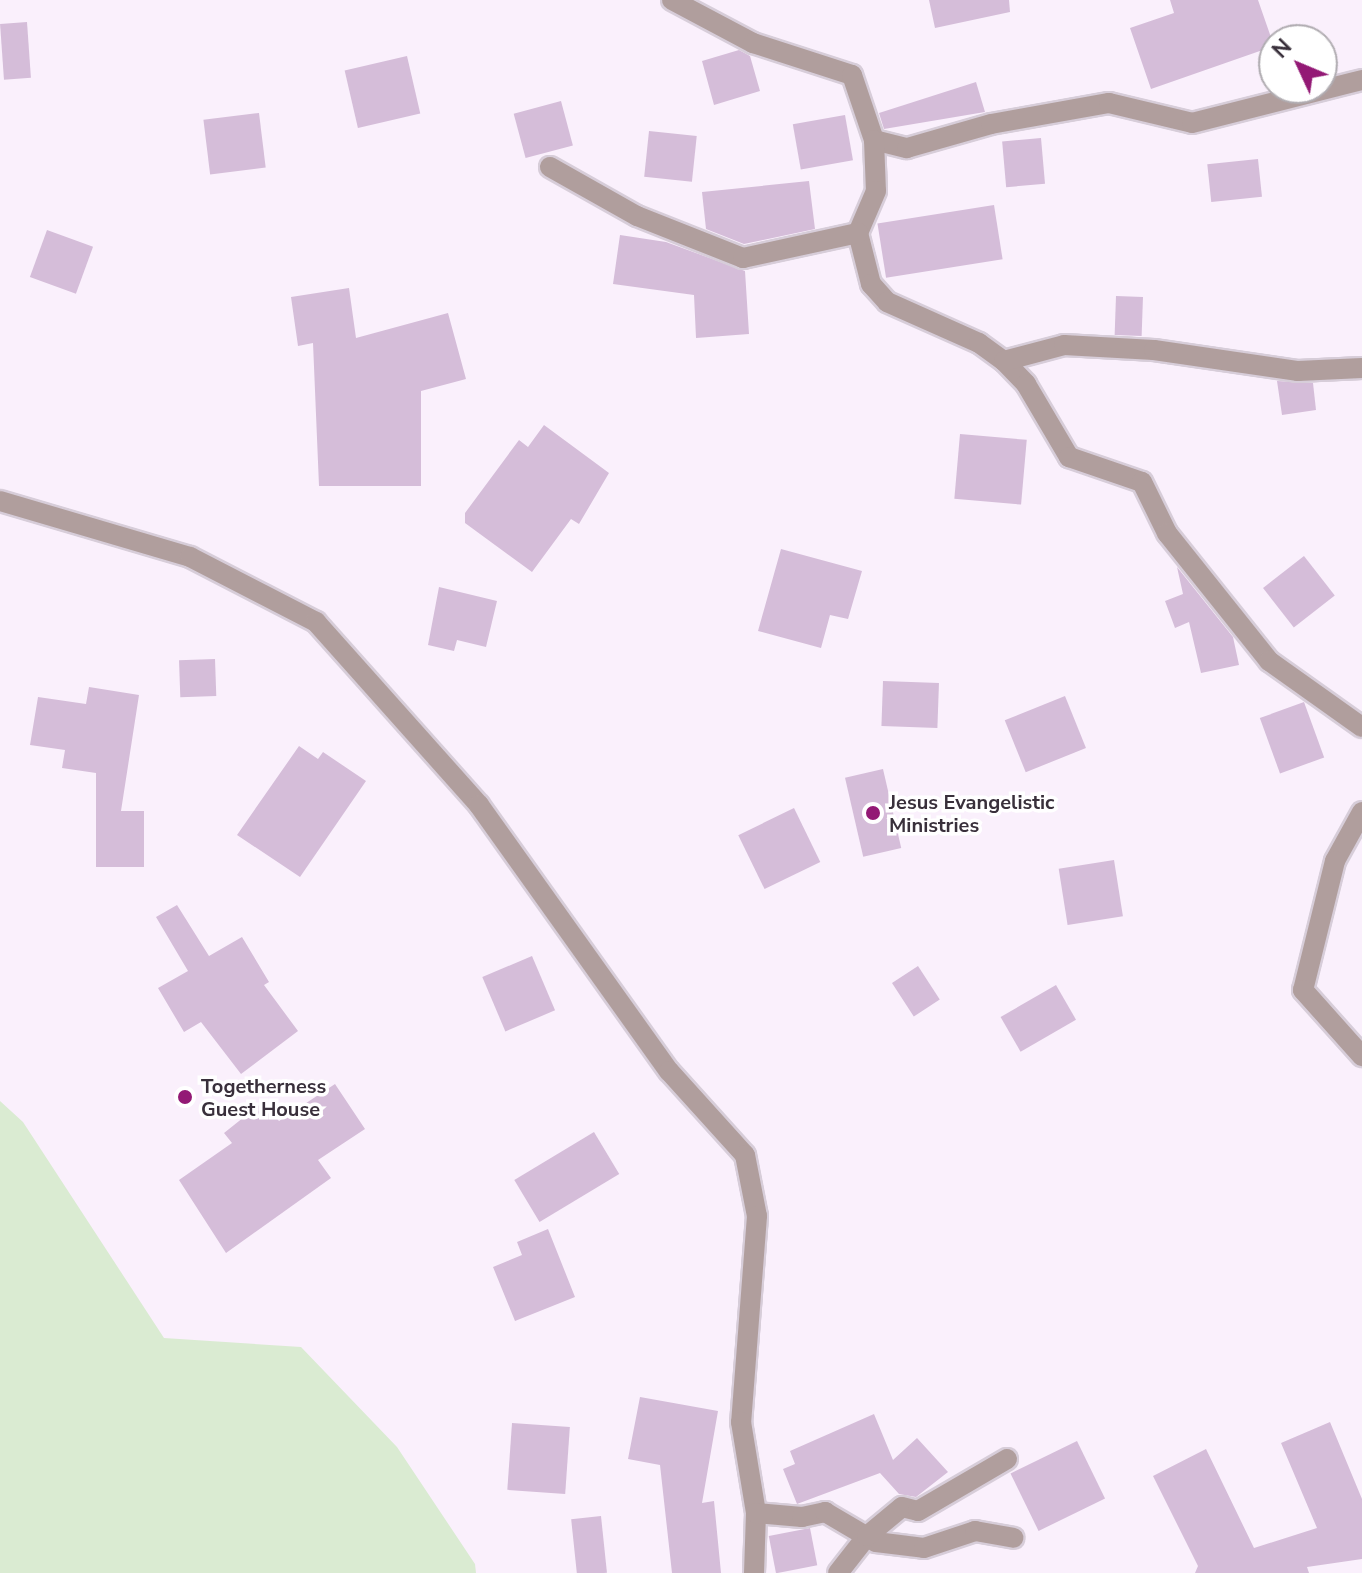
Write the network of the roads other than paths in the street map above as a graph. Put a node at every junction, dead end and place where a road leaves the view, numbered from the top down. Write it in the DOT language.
graph roads {
  1 [pos="672,0"];
  2 [pos="1362,80"];
  3 [pos="874,140"];
  4 [pos="550,167"];
  5 [pos="858,233"];
  6 [pos="1004,361"];
  7 [pos="1362,368"];
  8 [pos="0,501"];
  9 [pos="1362,727"];
  10 [pos="1362,812"];
  11 [pos="1362,1056"];
  12 [pos="1007,1459"];
  13 [pos="756,1513"];
  14 [pos="867,1536"];
  15 [pos="1013,1538"];
  16 [pos="754,1573"];
  17 [pos="838,1573"];
  1 -- 3 [label="street"];
  2 -- 3 [label="street"];
  3 -- 5 [label="street"];
  4 -- 5 [label="street"];
  5 -- 6 [label="street"];
  6 -- 7 [label="street"];
  6 -- 9 [label="street"];
  8 -- 13 [label="street"];
  10 -- 11 [label="street"];
  12 -- 14 [label="street"];
  13 -- 14 [label="street"];
  13 -- 16 [label="street"];
  14 -- 15 [label="street"];
  14 -- 17 [label="street"];
}
